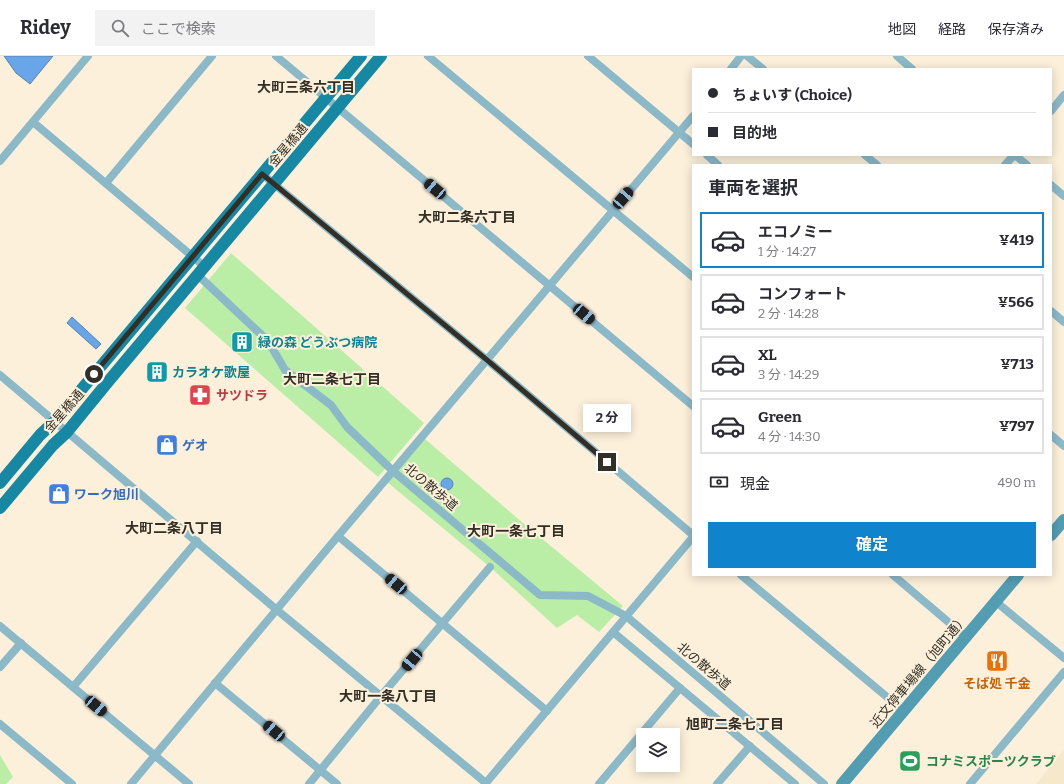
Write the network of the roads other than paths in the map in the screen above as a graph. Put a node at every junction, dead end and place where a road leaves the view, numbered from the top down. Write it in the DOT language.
graph roads {
  1 [pos="88,56"];
  2 [pos="212,56"];
  3 [pos="276,56"];
  4 [pos="362,56"];
  5 [pos="381,56"];
  6 [pos="428,56"];
  7 [pos="588,56"];
  8 [pos="741,56"];
  9 [pos="747,56"];
  10 [pos="897,56"];
  11 [pos="732,68"];
  12 [pos="762,68"];
  13 [pos="911,68"];
  14 [pos="1064,95"];
  15 [pos="326,98"];
  16 [pos="338,108"];
  17 [pos="1052,110"];
  18 [pos="692,117"];
  19 [pos="33,122"];
  20 [pos="680,132"];
  21 [pos="692,143"];
  22 [pos="707,156"];
  23 [pos="866,156"];
  24 [pos="1013,156"];
  25 [pos="1015,156"];
  26 [pos="0,161"];
  27 [pos="717,164"];
  28 [pos="876,164"];
  29 [pos="1006,164"];
  30 [pos="1026,164"];
  31 [pos="262,174"];
  32 [pos="106,183"];
  33 [pos="274,183"];
  34 [pos="1052,186"];
  35 [pos="1064,196"];
  36 [pos="613,209"];
  37 [pos="193,257"];
  38 [pos="205,267"];
  39 [pos="692,276"];
  40 [pos="202,279"];
  41 [pos="550,285"];
  42 [pos="1052,312"];
  43 [pos="1064,322"];
  44 [pos="487,360"];
  45 [pos="0,375"];
  46 [pos="692,405"];
  47 [pos="55,421"];
  48 [pos="67,432"];
  49 [pos="1052,436"];
  50 [pos="1064,446"];
  51 [pos="393,471"];
  52 [pos="0,483"];
  53 [pos="0,508"];
  54 [pos="1064,520"];
  55 [pos="1052,534"];
  56 [pos="692,535"];
  57 [pos="338,536"];
  58 [pos="692,537"];
  59 [pos="197,541"];
  60 [pos="490,567"];
  61 [pos="742,576"];
  62 [pos="894,576"];
  63 [pos="1017,576"];
  64 [pos="996,601"];
  65 [pos="277,610"];
  66 [pos="626,616"];
  67 [pos="442,624"];
  68 [pos="0,626"];
  69 [pos="614,632"];
  70 [pos="966,637"];
  71 [pos="21,643"];
  72 [pos="1064,658"];
  73 [pos="0,667"];
  74 [pos="1064,672"];
  75 [pos="215,682"];
  76 [pos="73,687"];
  77 [pos="680,688"];
  78 [pos="381,696"];
  79 [pos="547,711"];
  80 [pos="902,712"];
  81 [pos="0,724"];
  82 [pos="750,746"];
  83 [pos="155,756"];
  84 [pos="321,770"];
  85 [pos="487,782"];
  86 [pos="72,784"];
  87 [pos="131,784"];
  88 [pos="189,784"];
  89 [pos="309,784"];
  90 [pos="337,784"];
  91 [pos="497,784"];
  92 [pos="599,784"];
  93 [pos="717,784"];
  94 [pos="795,784"];
  95 [pos="824,784"];
  96 [pos="843,784"];
  97 [pos="970,784"];
  1 -- 19 [label="street"];
  2 -- 32 [label="street"];
  3 -- 15 [label="street"];
  4 -- 15 [label="main road, 金星橋通"];
  5 -- 16 [label="main road, 金星橋通"];
  6 -- 36 [label="street"];
  7 -- 20 [label="street"];
  8 -- 11 [label="street"];
  9 -- 12 [label="street"];
  10 -- 13 [label="street"];
  14 -- 17 [label="street"];
  15 -- 16 [label="street"];
  15 -- 31 [label="main road, 金星橋通"];
  16 -- 33 [label="main road, 金星橋通"];
  16 -- 41 [label="street"];
  18 -- 20 [label="street"];
  19 -- 26 [label="street"];
  19 -- 32 [label="street"];
  20 -- 21 [label="street"];
  20 -- 36 [label="street"];
  22 -- 27 [label="street"];
  23 -- 28 [label="street"];
  24 -- 29 [label="street"];
  25 -- 30 [label="street"];
  31 -- 33 [label="street"];
  31 -- 37 [label="main road, 金星橋通"];
  32 -- 37 [label="street"];
  33 -- 38 [label="main road, 金星橋通"];
  33 -- 44 [label="street"];
  34 -- 35 [label="street"];
  36 -- 39 [label="street"];
  36 -- 41 [label="street"];
  37 -- 38 [label="street"];
  37 -- 47 [label="main road, 金星橋通"];
  38 -- 48 [label="main road, 金星橋通"];
  40 -- 51 [label="street, 北の散歩道"];
  41 -- 44 [label="street"];
  41 -- 46 [label="street"];
  42 -- 43 [label="street"];
  44 -- 51 [label="street"];
  44 -- 56 [label="street"];
  45 -- 47 [label="street"];
  47 -- 48 [label="street"];
  47 -- 52 [label="main road, 金星橋通"];
  48 -- 53 [label="main road, 金星橋通"];
  48 -- 59 [label="street"];
  49 -- 50 [label="street"];
  51 -- 57 [label="street"];
  51 -- 66 [label="street, 北の散歩道"];
  54 -- 55 [label="main road"];
  57 -- 65 [label="street"];
  57 -- 67 [label="street"];
  58 -- 66 [label="street"];
  59 -- 65 [label="street"];
  59 -- 76 [label="street"];
  60 -- 67 [label="street"];
  61 -- 80 [label="street"];
  62 -- 70 [label="street"];
  63 -- 64 [label="main road, 近文停車場線（旭町通）"];
  64 -- 70 [label="main road, 近文停車場線（旭町通）"];
  64 -- 72 [label="street"];
  65 -- 75 [label="street"];
  65 -- 78 [label="street"];
  66 -- 69 [label="street"];
  66 -- 95 [label="street, 北の散歩道"];
  67 -- 78 [label="street"];
  67 -- 79 [label="street"];
  68 -- 71 [label="street"];
  69 -- 77 [label="street"];
  69 -- 79 [label="street"];
  70 -- 80 [label="main road, 近文停車場線（旭町通）"];
  71 -- 73 [label="street"];
  71 -- 76 [label="street"];
  74 -- 97 [label="street"];
  75 -- 83 [label="street"];
  75 -- 84 [label="street"];
  76 -- 83 [label="street"];
  77 -- 82 [label="street"];
  77 -- 92 [label="street"];
  78 -- 84 [label="street"];
  78 -- 85 [label="street"];
  79 -- 85 [label="street"];
  80 -- 96 [label="main road, 近文停車場線（旭町通）"];
  81 -- 86 [label="street"];
  82 -- 93 [label="street"];
  82 -- 94 [label="street"];
  83 -- 87 [label="street"];
  83 -- 88 [label="street"];
  84 -- 89 [label="street"];
  84 -- 90 [label="street"];
  85 -- 91 [label="street"];
}
